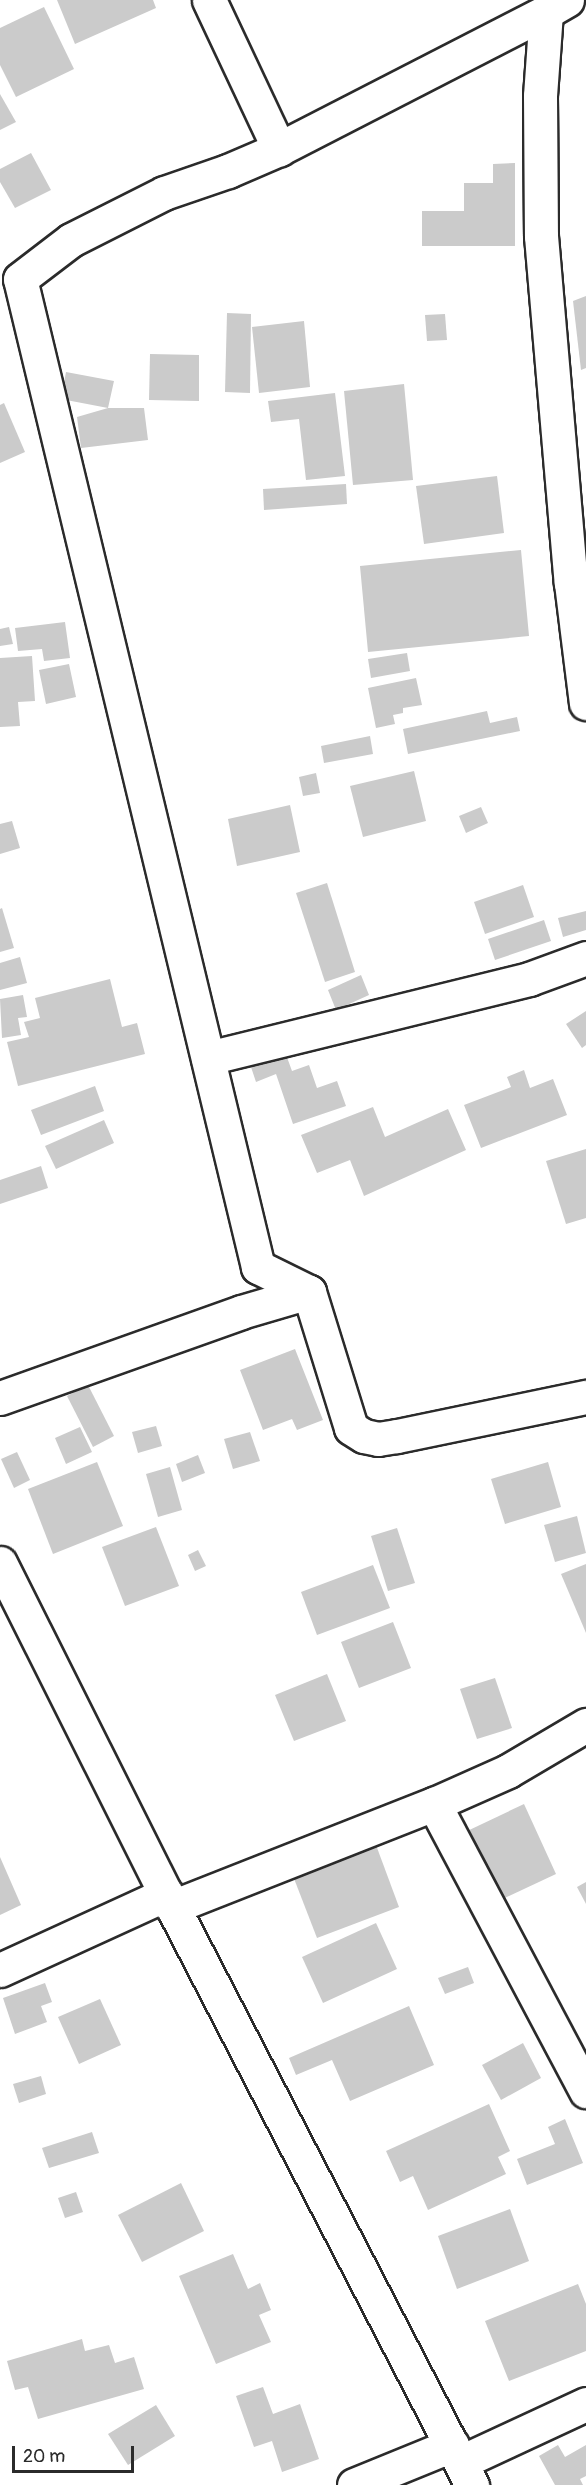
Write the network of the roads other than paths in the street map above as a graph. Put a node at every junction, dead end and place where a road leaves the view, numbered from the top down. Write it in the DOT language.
graph roads {
  1 [pos="209,0"];
  2 [pos="557,6"];
  3 [pos="279,149"];
  4 [pos="10,284"];
  5 [pos="586,703"];
  6 [pos="586,958"];
  7 [pos="208,1058"];
  8 [pos="309,1292"];
  9 [pos="586,1396"];
  10 [pos="0,1398"];
  11 [pos="1,1568"];
  12 [pos="586,1725"];
  13 [pos="435,1804"];
  14 [pos="169,1901"];
  15 [pos="0,1970"];
  16 [pos="586,2091"];
  17 [pos="586,2404"];
  18 [pos="462,2464"];
  19 [pos="354,2485"];
  1 -- 3 [label="street"];
  2 -- 3 [label="street"];
  2 -- 5 [label="street"];
  3 -- 4 [label="street"];
  4 -- 7 [label="street"];
  6 -- 7 [label="street"];
  7 -- 8 [label="street"];
  8 -- 9 [label="street"];
  8 -- 10 [label="street"];
  11 -- 14 [label="street"];
  12 -- 13 [label="street"];
  13 -- 14 [label="street"];
  13 -- 16 [label="street"];
  14 -- 15 [label="street"];
  14 -- 18 [label="street"];
  17 -- 18 [label="street"];
  18 -- 19 [label="street"];
}
